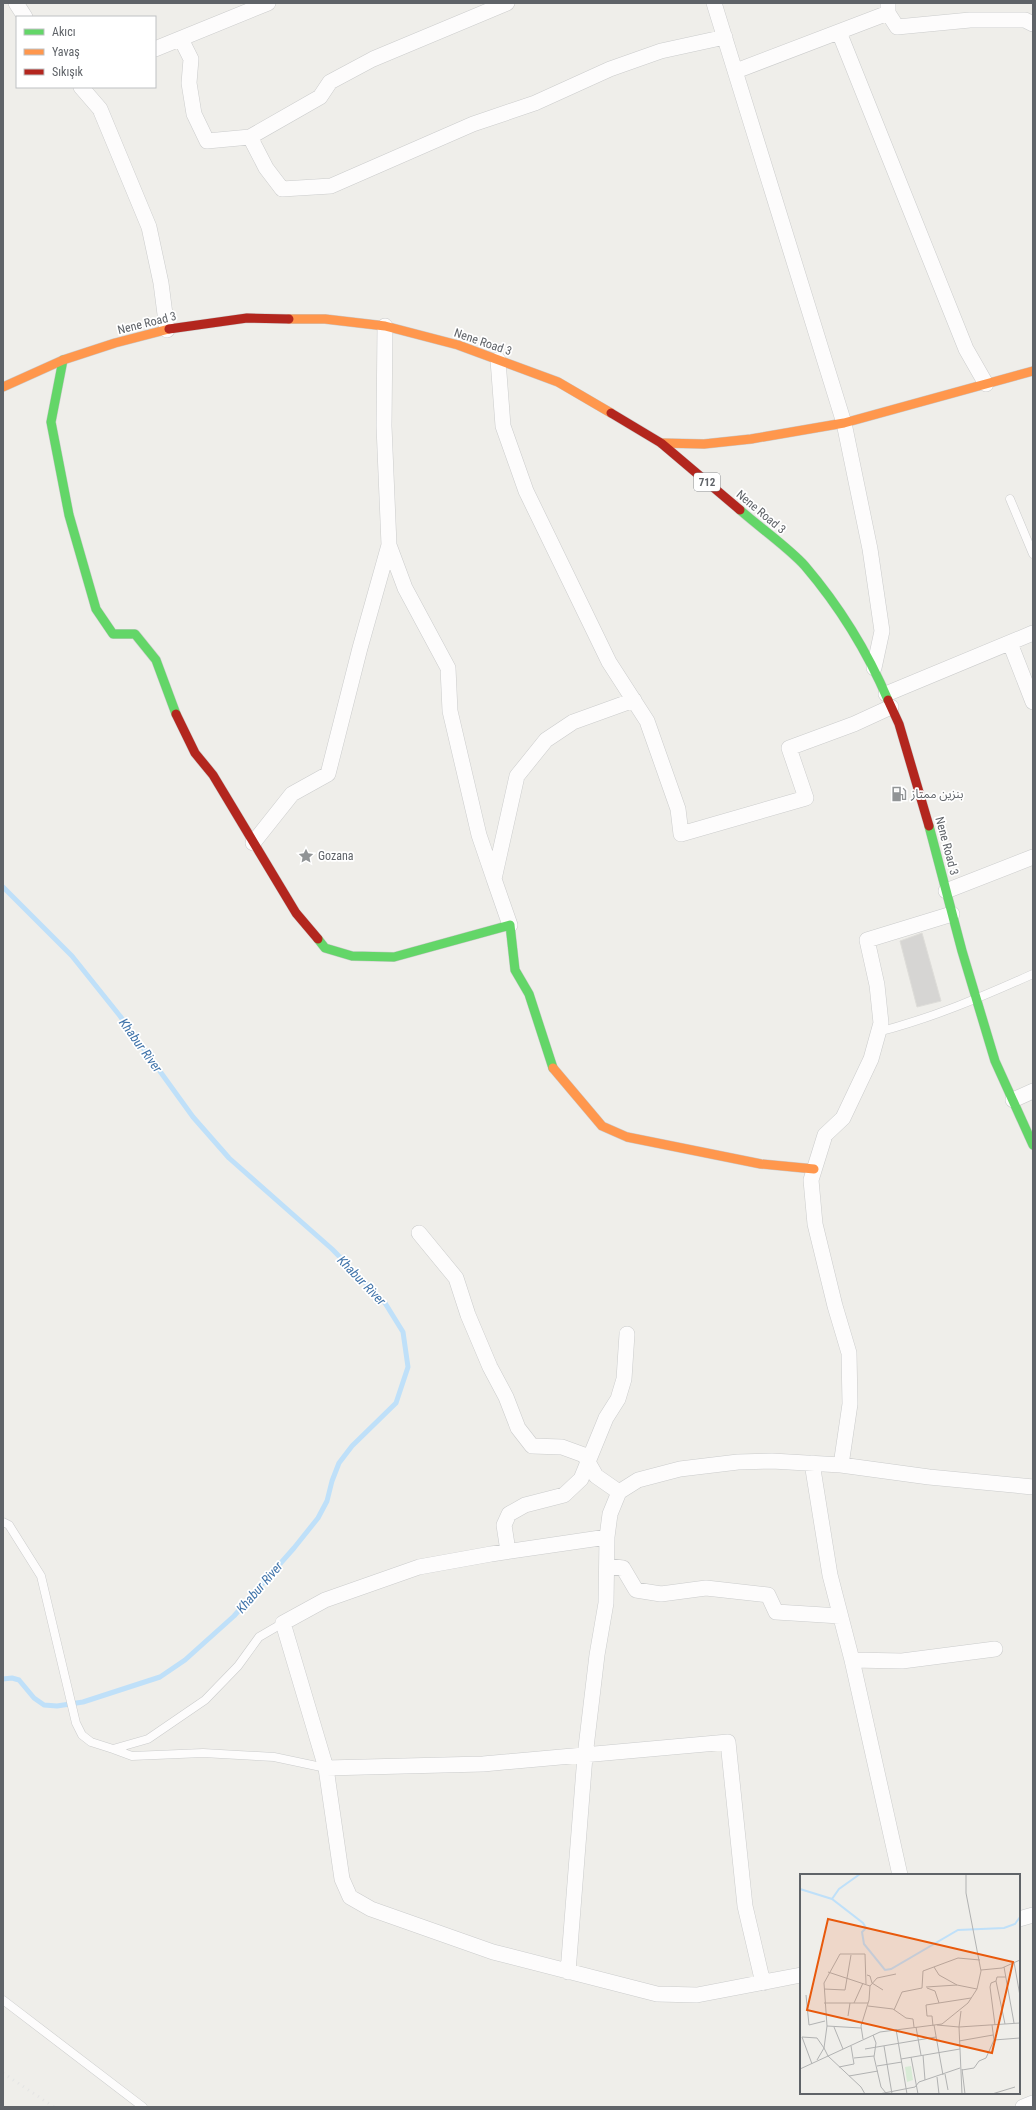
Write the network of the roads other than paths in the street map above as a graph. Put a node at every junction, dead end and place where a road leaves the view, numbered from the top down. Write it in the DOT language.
graph roads {
  1 [pos="16,3"];
  2 [pos="268,3"];
  3 [pos="507,3"];
  4 [pos="714,3"];
  5 [pos="888,8"];
  6 [pos="24,16"];
  7 [pos="1033,24"];
  8 [pos="838,32"];
  9 [pos="724,37"];
  10 [pos="181,38"];
  11 [pos="156,49"];
  12 [pos="736,71"];
  13 [pos="82,88"];
  14 [pos="250,137"];
  15 [pos="385,326"];
  16 [pos="167,330"];
  17 [pos="63,360"];
  18 [pos="498,360"];
  19 [pos="1033,372"];
  20 [pos="986,384"];
  21 [pos="3,387"];
  22 [pos="844,423"];
  23 [pos="660,443"];
  24 [pos="1010,499"];
  25 [pos="389,545"];
  26 [pos="1033,554"];
  27 [pos="1033,633"];
  28 [pos="1010,643"];
  29 [pos="874,668"];
  30 [pos="634,700"];
  31 [pos="888,700"];
  32 [pos="1033,702"];
  33 [pos="254,843"];
  34 [pos="1033,857"];
  35 [pos="494,879"];
  36 [pos="946,891"];
  37 [pos="952,914"];
  38 [pos="510,925"];
  39 [pos="1033,974"];
  40 [pos="977,999"];
  41 [pos="878,1032"];
  42 [pos="1033,1091"];
  43 [pos="1013,1100"];
  44 [pos="1033,1145"];
  45 [pos="814,1168"];
  46 [pos="419,1233"];
  47 [pos="628,1334"];
  48 [pos="588,1462"];
  49 [pos="812,1463"];
  50 [pos="841,1465"];
  51 [pos="1033,1487"];
  52 [pos="619,1492"];
  53 [pos="3,1522"];
  54 [pos="607,1537"];
  55 [pos="508,1551"];
  56 [pos="607,1566"];
  57 [pos="840,1616"];
  58 [pos="283,1622"];
  59 [pos="996,1649"];
  60 [pos="852,1660"];
  61 [pos="113,1749"];
  62 [pos="585,1756"];
  63 [pos="326,1768"];
  64 [pos="900,1874"];
  65 [pos="1033,1915"];
  66 [pos="1020,1919"];
  67 [pos="568,1972"];
  68 [pos="800,1975"];
  69 [pos="763,1983"];
  70 [pos="3,2000"];
  71 [pos="1033,2104"];
  72 [pos="143,2107"];
  73 [pos="1023,2107"];
  1 -- 6 [label="street"];
  2 -- 10 [label="street"];
  3 -- 14 [label="street"];
  4 -- 9 [label="street"];
  5 -- 7 [label="street"];
  5 -- 8 [label="street"];
  8 -- 12 [label="street"];
  8 -- 20 [label="street"];
  9 -- 12 [label="street"];
  9 -- 14 [label="street"];
  10 -- 11 [label="street"];
  10 -- 14 [label="street"];
  12 -- 22 [label="street"];
  13 -- 16 [label="street"];
  15 -- 16 [label="street, Nene Road 3 / 712"];
  15 -- 18 [label="street, Nene Road 3 / 712"];
  15 -- 25 [label="street"];
  16 -- 17 [label="street, Nene Road 3 / 712"];
  17 -- 21 [label="street, Nene Road 3 / 712"];
  17 -- 33 [label="street"];
  18 -- 23 [label="street, Nene Road 3 / 712"];
  18 -- 30 [label="street"];
  19 -- 20 [label="street"];
  20 -- 22 [label="street"];
  22 -- 23 [label="street"];
  22 -- 29 [label="street"];
  23 -- 29 [label="street, Nene Road 3 / 712"];
  24 -- 26 [label="lane"];
  25 -- 33 [label="street"];
  25 -- 35 [label="street"];
  27 -- 28 [label="street"];
  28 -- 31 [label="street"];
  28 -- 32 [label="street"];
  29 -- 31 [label="street, Nene Road 3 / 712"];
  30 -- 31 [label="street"];
  30 -- 35 [label="street"];
  31 -- 36 [label="street, Nene Road 3 / 712"];
  33 -- 38 [label="street"];
  34 -- 36 [label="street"];
  35 -- 38 [label="street"];
  36 -- 37 [label="street, Nene Road 3 / 712"];
  37 -- 40 [label="street, Nene Road 3 / 712"];
  37 -- 41 [label="street"];
  38 -- 45 [label="street"];
  39 -- 40 [label="lane"];
  40 -- 41 [label="lane"];
  40 -- 43 [label="street, Nene Road 3 / 712"];
  41 -- 45 [label="street"];
  42 -- 43 [label="street"];
  43 -- 44 [label="street, Nene Road 3 / 712"];
  45 -- 50 [label="street"];
  46 -- 48 [label="street"];
  47 -- 48 [label="street"];
  48 -- 52 [label="street"];
  48 -- 55 [label="street"];
  49 -- 50 [label="street"];
  49 -- 52 [label="street"];
  49 -- 57 [label="street"];
  50 -- 51 [label="street"];
  52 -- 54 [label="street"];
  53 -- 61 [label="lane"];
  54 -- 55 [label="street"];
  54 -- 56 [label="street"];
  55 -- 58 [label="street"];
  56 -- 57 [label="street"];
  56 -- 62 [label="street"];
  57 -- 60 [label="street"];
  58 -- 61 [label="lane"];
  58 -- 63 [label="street"];
  59 -- 60 [label="street"];
  60 -- 64 [label="street"];
  61 -- 63 [label="lane"];
  62 -- 63 [label="street"];
  62 -- 67 [label="street"];
  62 -- 69 [label="street"];
  63 -- 67 [label="street"];
  65 -- 66 [label="street"];
  67 -- 69 [label="street"];
  68 -- 69 [label="street"];
  70 -- 72 [label="lane"];
  71 -- 73 [label="street"];
}
